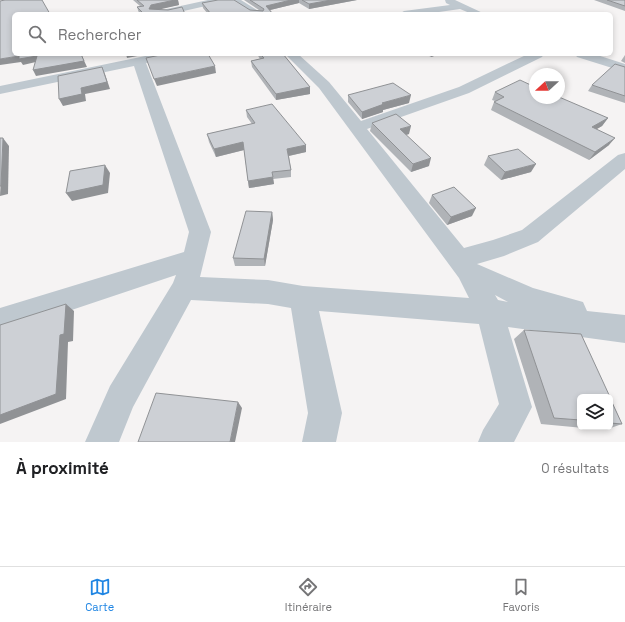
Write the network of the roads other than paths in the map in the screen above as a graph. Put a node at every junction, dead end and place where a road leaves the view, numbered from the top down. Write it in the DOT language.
graph roads {
  1 [pos="221,0"];
  2 [pos="234,0"];
  3 [pos="448,0"];
  4 [pos="477,1"];
  5 [pos="460,5"];
  6 [pos="166,12"];
  7 [pos="255,12"];
  8 [pos="416,12"];
  9 [pos="476,12"];
  10 [pos="165,56"];
  11 [pos="293,56"];
  12 [pos="534,56"];
  13 [pos="587,56"];
  14 [pos="140,62"];
  15 [pos="625,68"];
  16 [pos="0,90"];
  17 [pos="358,128"];
  18 [pos="625,159"];
  19 [pos="194,259"];
  20 [pos="464,265"];
  21 [pos="184,288"];
  22 [pos="303,298"];
  23 [pos="490,312"];
  24 [pos="0,321"];
  25 [pos="625,328"];
  26 [pos="102,442"];
  27 [pos="319,442"];
  28 [pos="494,442"];
  1 -- 6 [label="street"];
  2 -- 7 [label="street"];
  3 -- 5 [label="street"];
  4 -- 5 [label="street"];
  5 -- 8 [label="street"];
  5 -- 9 [label="street"];
  10 -- 14 [label="street"];
  11 -- 17 [label="street"];
  12 -- 17 [label="street"];
  13 -- 15 [label="street"];
  14 -- 16 [label="street"];
  14 -- 19 [label="street"];
  17 -- 20 [label="street"];
  18 -- 20 [label="street"];
  19 -- 21 [label="street"];
  19 -- 24 [label="street"];
  20 -- 23 [label="street"];
  20 -- 25 [label="street"];
  21 -- 22 [label="street"];
  21 -- 26 [label="street"];
  22 -- 23 [label="street"];
  22 -- 27 [label="street"];
  23 -- 25 [label="street"];
  23 -- 28 [label="street"];
}
